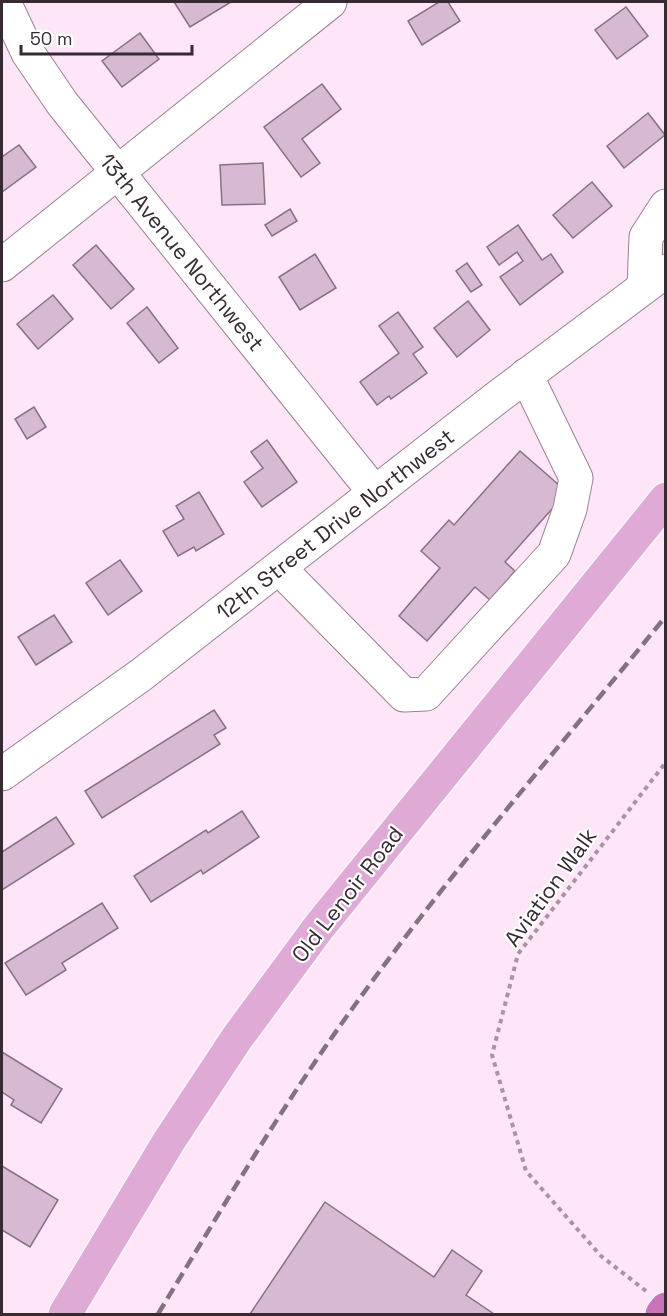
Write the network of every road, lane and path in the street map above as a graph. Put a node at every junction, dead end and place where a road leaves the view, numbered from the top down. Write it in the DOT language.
graph roads {
  1 [pos="4,2"];
  2 [pos="330,2"];
  3 [pos="118,171"];
  4 [pos="666,206"];
  5 [pos="2,265"];
  6 [pos="655,278"];
  7 [pos="526,375"];
  8 [pos="375,493"];
  9 [pos="666,499"];
  10 [pos="280,569"];
  11 [pos="666,762"];
  12 [pos="2,774"];
  13 [pos="658,1305"];
  14 [pos="74,1311"];
  1 -- 3 [label="street, 13th Avenue Northwest"];
  2 -- 3 [label="street"];
  3 -- 5 [label="street"];
  3 -- 8 [label="street, 13th Avenue Northwest"];
  4 -- 6 [label="street"];
  6 -- 7 [label="street, 12th Street Drive Northwest"];
  7 -- 8 [label="street, 12th Street Drive Northwest"];
  7 -- 10 [label="street"];
  8 -- 10 [label="street, 12th Street Drive Northwest"];
  9 -- 14 [label="main road, Old Lenoir Road"];
  10 -- 12 [label="street, 12th Street Drive Northwest"];
  11 -- 13 [label="path, Aviation Walk"];
}
